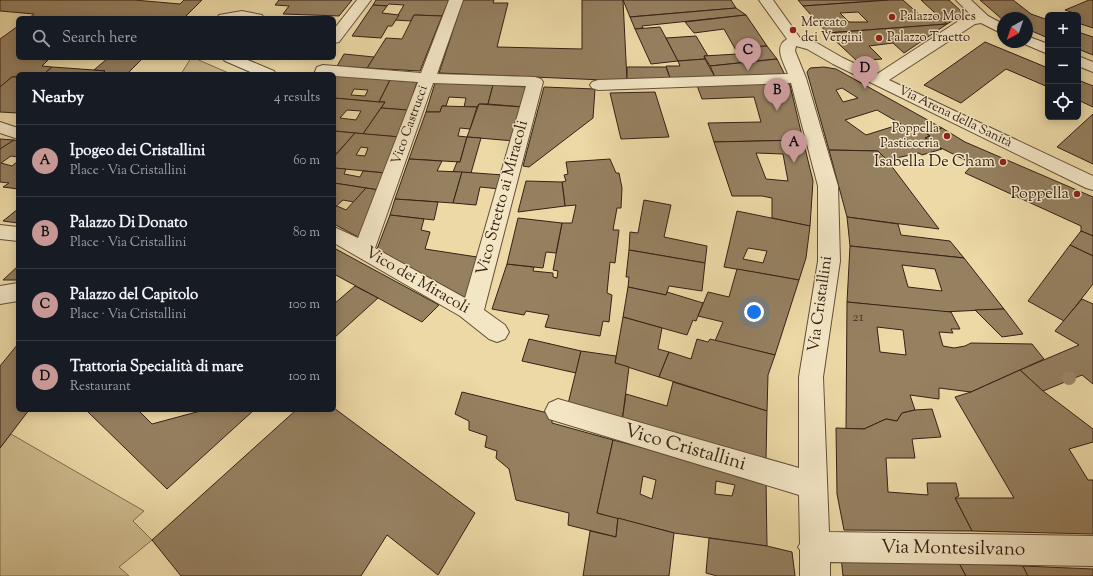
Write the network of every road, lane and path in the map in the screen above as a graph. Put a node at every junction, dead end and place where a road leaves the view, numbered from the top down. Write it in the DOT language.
graph roads {
  1 [pos="364,0"];
  2 [pos="456,0"];
  3 [pos="766,0"];
  4 [pos="963,0"];
  5 [pos="236,16"];
  6 [pos="247,16"];
  7 [pos="983,19"];
  8 [pos="997,27"];
  9 [pos="336,36"];
  10 [pos="795,41"];
  11 [pos="1033,43"];
  12 [pos="1046,48"];
  13 [pos="235,60"];
  14 [pos="1081,62"];
  15 [pos="1093,67"];
  16 [pos="263,72"];
  17 [pos="336,73"];
  18 [pos="428,78"];
  19 [pos="798,78"];
  20 [pos="878,80"];
  21 [pos="598,85"];
  22 [pos="16,122"];
  23 [pos="0,124"];
  24 [pos="0,127"];
  25 [pos="16,133"];
  26 [pos="1093,184"];
  27 [pos="0,232"];
  28 [pos="16,234"];
  29 [pos="336,235"];
  30 [pos="364,250"];
  31 [pos="16,292"];
  32 [pos="0,295"];
  33 [pos="472,313"];
  34 [pos="497,332"];
  35 [pos="558,411"];
  36 [pos="813,485"];
  37 [pos="814,547"];
  38 [pos="1093,551"];
  39 [pos="815,576"];
  1 -- 9 [label="street"];
  2 -- 18 [label="street, Vico Castrucci"];
  3 -- 10 [label="street"];
  4 -- 7 [label="street"];
  5 -- 6 [label="street"];
  7 -- 8 [label="street"];
  7 -- 20 [label="street"];
  10 -- 19 [label="street, Via Cristallini"];
  10 -- 20 [label="street, Via Arena della Sanità"];
  11 -- 12 [label="street"];
  13 -- 16 [label="street"];
  14 -- 15 [label="street"];
  17 -- 18 [label="street"];
  18 -- 30 [label="street, Vico Castrucci"];
  18 -- 33 [label="street, Vico Stretto ai Miracoli"];
  19 -- 21 [label="street"];
  19 -- 36 [label="street, Via Cristallini"];
  20 -- 26 [label="street, Via Arena della Sanità"];
  22 -- 23 [label="street"];
  24 -- 25 [label="street"];
  27 -- 28 [label="street"];
  29 -- 30 [label="street, Vico dei Miracoli"];
  30 -- 33 [label="street, Vico dei Miracoli"];
  31 -- 32 [label="street"];
  33 -- 34 [label="street, Vico dei Miracoli"];
  35 -- 36 [label="street, Vico Cristallini"];
  36 -- 37 [label="street, Via Cristallini"];
  37 -- 38 [label="street, Via Montesilvano"];
  37 -- 39 [label="street, Via Cristallini"];
}
